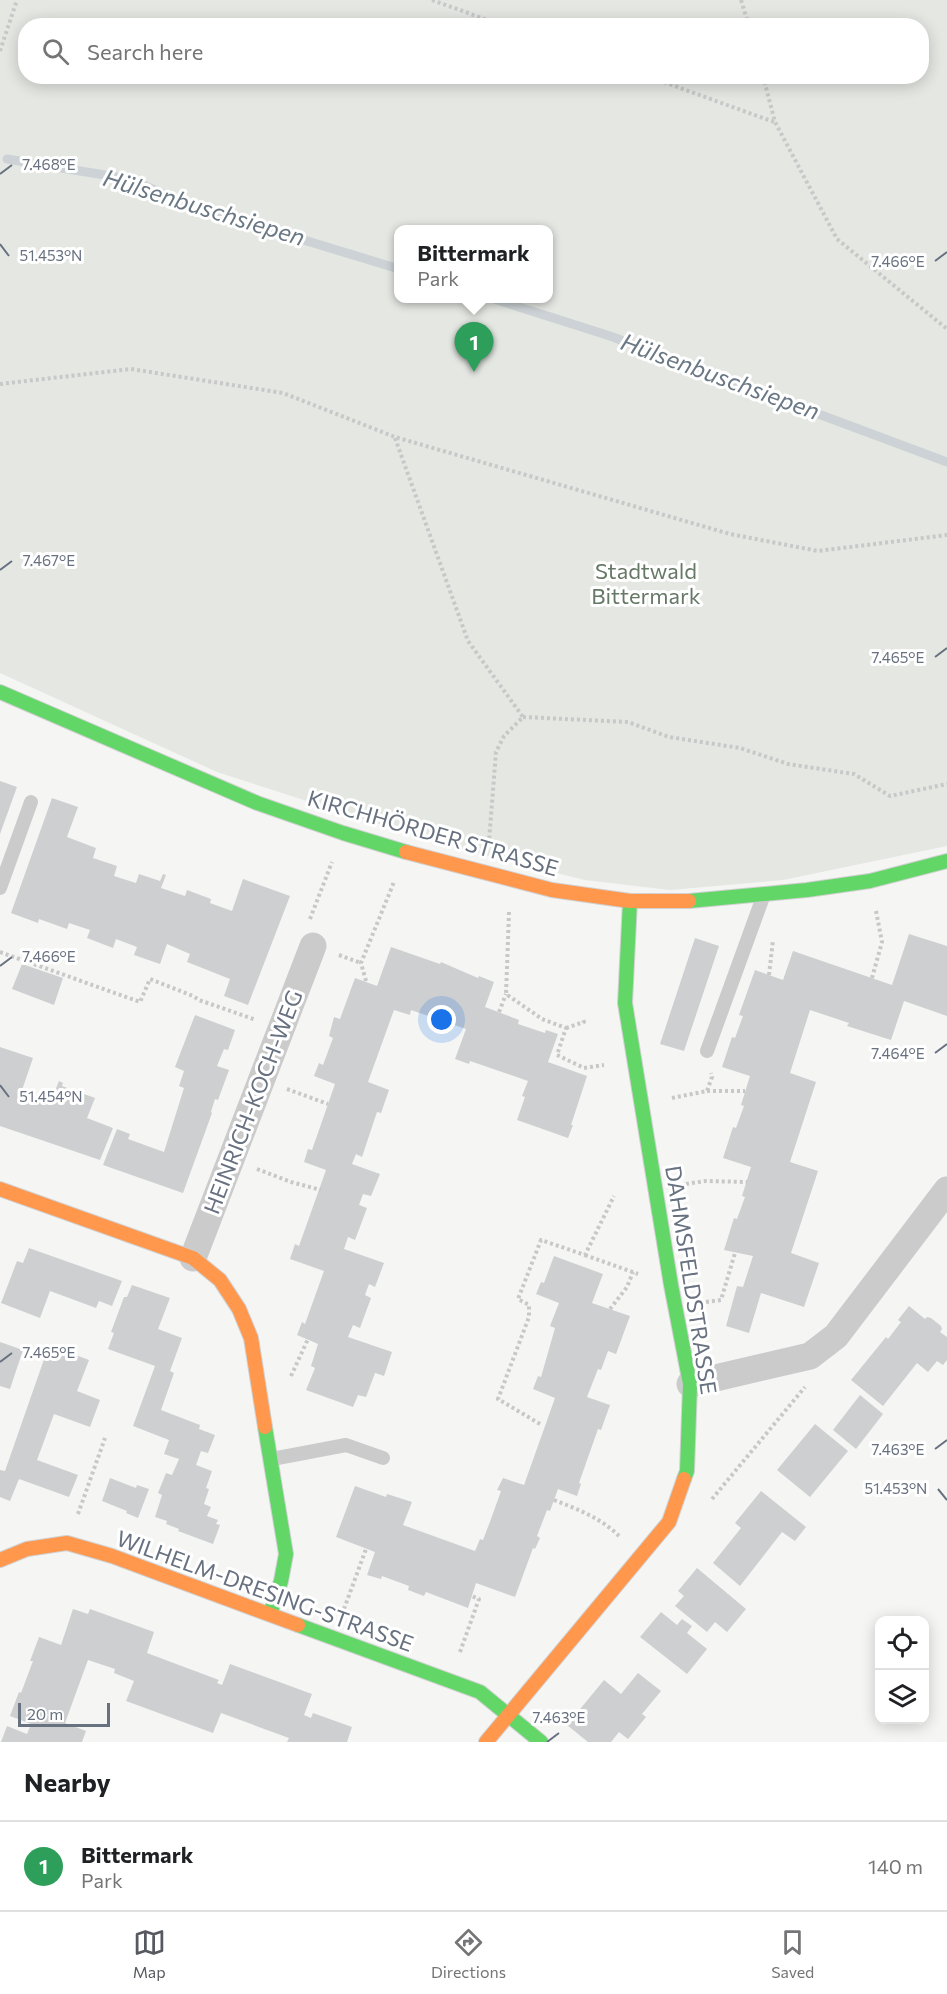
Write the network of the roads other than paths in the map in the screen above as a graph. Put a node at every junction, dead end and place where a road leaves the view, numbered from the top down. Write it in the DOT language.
graph roads {
  1 [pos="0,692"];
  2 [pos="31,802"];
  3 [pos="947,861"];
  4 [pos="0,888"];
  5 [pos="764,895"];
  6 [pos="630,901"];
  7 [pos="314,946"];
  8 [pos="707,1051"];
  9 [pos="0,1189"];
  10 [pos="947,1190"];
  11 [pos="193,1258"];
  12 [pos="690,1384"];
  13 [pos="383,1458"];
  14 [pos="272,1459"];
  15 [pos="0,1560"];
  16 [pos="270,1614"];
  17 [pos="508,1714"];
  18 [pos="486,1742"];
  19 [pos="541,1742"];
  1 -- 6 [label="street, KIRCHHÖRDER STRASSE"];
  2 -- 4 [label="lane"];
  3 -- 5 [label="street, KIRCHHÖRDER STRASSE"];
  5 -- 6 [label="street, KIRCHHÖRDER STRASSE"];
  5 -- 8 [label="lane"];
  6 -- 12 [label="street, DAHMSFELDSTRASSE"];
  7 -- 11 [label="street, HEINRICH-KOCH-WEG"];
  9 -- 11 [label="street"];
  10 -- 12 [label="street"];
  11 -- 14 [label="street"];
  12 -- 17 [label="street, DAHMSFELDSTRASSE"];
  13 -- 14 [label="lane"];
  14 -- 16 [label="street"];
  15 -- 16 [label="street, WILHELM-DRESING-STRASSE"];
  16 -- 17 [label="street, WILHELM-DRESING-STRASSE"];
  17 -- 18 [label="street, DAHMSFELDSTRASSE"];
  17 -- 19 [label="street, WILHELM-DRESING-STRASSE"];
}
